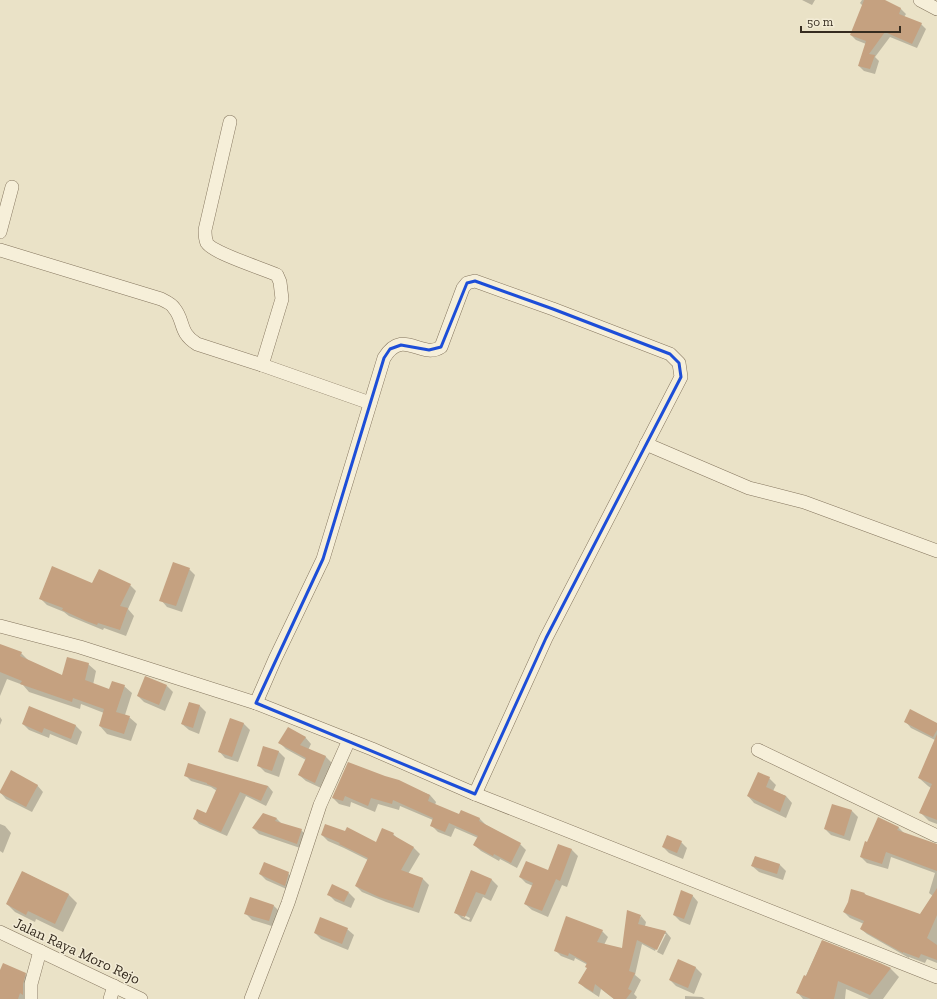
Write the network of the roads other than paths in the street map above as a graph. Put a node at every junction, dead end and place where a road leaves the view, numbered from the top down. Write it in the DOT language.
graph roads {
  1 [pos="920,0"];
  2 [pos="937,9"];
  3 [pos="230,122"];
  4 [pos="12,187"];
  5 [pos="0,232"];
  6 [pos="0,250"];
  7 [pos="262,365"];
  8 [pos="370,403"];
  9 [pos="646,444"];
  10 [pos="937,551"];
  11 [pos="0,626"];
  12 [pos="256,703"];
  13 [pos="349,740"];
  14 [pos="758,750"];
  15 [pos="475,794"];
  16 [pos="937,836"];
  17 [pos="0,932"];
  18 [pos="40,951"];
  19 [pos="937,976"];
  20 [pos="114,986"];
  21 [pos="32,999"];
  22 [pos="110,999"];
  23 [pos="141,999"];
  24 [pos="251,999"];
  1 -- 2 [label="street"];
  3 -- 7 [label="street"];
  4 -- 5 [label="street"];
  6 -- 7 [label="street"];
  7 -- 8 [label="street"];
  8 -- 9 [label="street"];
  8 -- 12 [label="street"];
  9 -- 10 [label="street"];
  9 -- 15 [label="street"];
  11 -- 12 [label="street"];
  12 -- 13 [label="street"];
  13 -- 15 [label="street"];
  13 -- 24 [label="street"];
  14 -- 16 [label="street"];
  15 -- 19 [label="street"];
  17 -- 18 [label="street, Jalan Raya Moro Rejo"];
  18 -- 20 [label="street, Jalan Raya Moro Rejo"];
  18 -- 21 [label="street"];
  20 -- 22 [label="street"];
  20 -- 23 [label="street, Jalan Raya Moro Rejo"];
}
